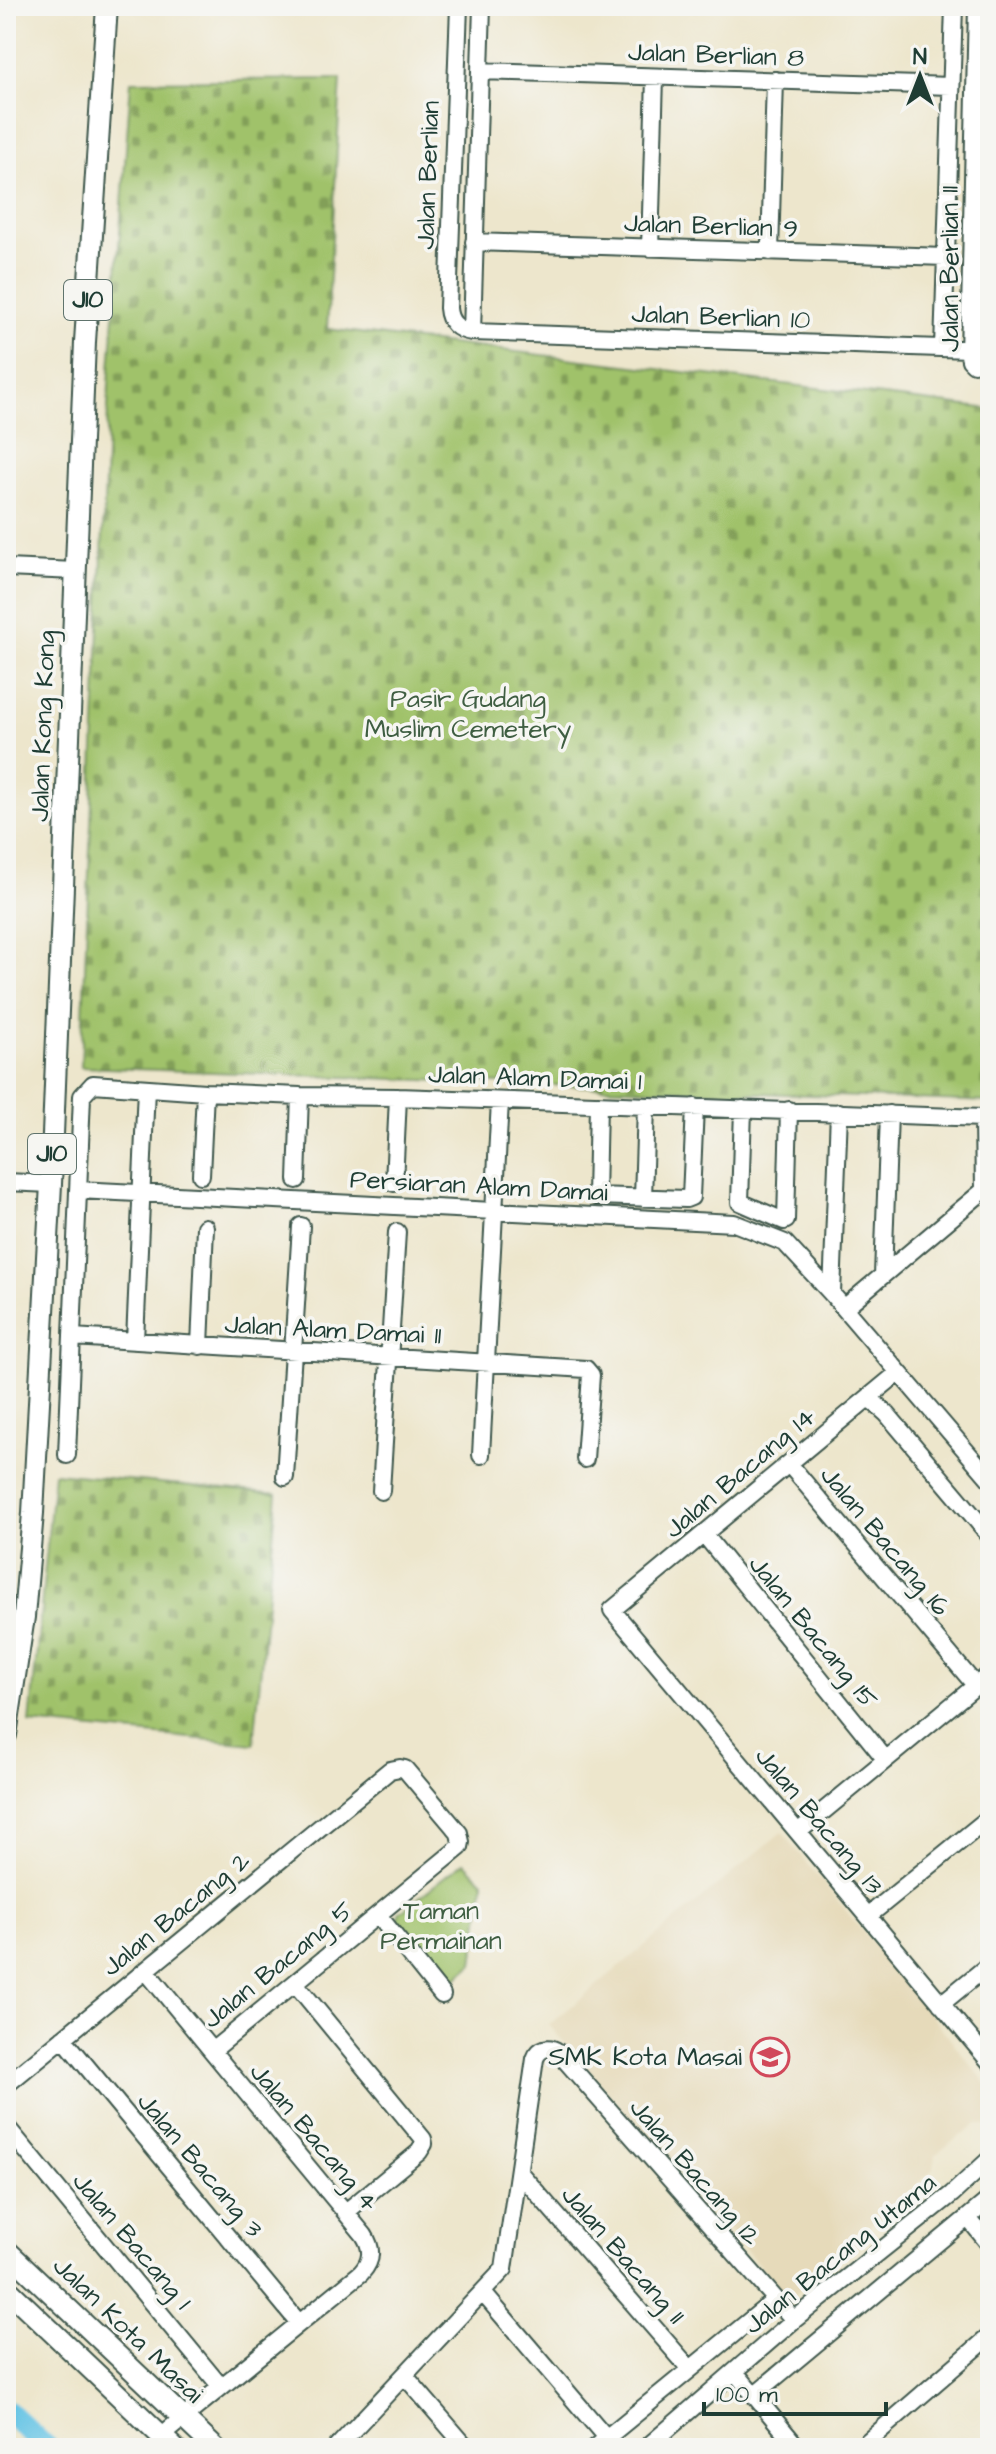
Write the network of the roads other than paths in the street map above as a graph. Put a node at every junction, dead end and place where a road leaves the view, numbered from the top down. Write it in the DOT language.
graph roads {
  1 [pos="459,6"];
  2 [pos="482,6"];
  3 [pos="954,6"];
  4 [pos="977,6"];
  5 [pos="989,6"];
  6 [pos="107,7"];
  7 [pos="480,71"];
  8 [pos="655,77"];
  9 [pos="775,80"];
  10 [pos="951,86"];
  11 [pos="474,242"];
  12 [pos="650,248"];
  13 [pos="770,252"];
  14 [pos="946,257"];
  15 [pos="472,332"];
  16 [pos="943,348"];
  17 [pos="969,349"];
  18 [pos="6,568"];
  19 [pos="76,571"];
  20 [pos="146,1088"];
  21 [pos="205,1092"];
  22 [pos="300,1096"];
  23 [pos="398,1097"];
  24 [pos="500,1101"];
  25 [pos="598,1104"];
  26 [pos="646,1106"];
  27 [pos="695,1107"];
  28 [pos="743,1109"];
  29 [pos="789,1110"];
  30 [pos="839,1112"];
  31 [pos="889,1114"];
  32 [pos="201,1175"];
  33 [pos="297,1180"];
  34 [pos="6,1182"];
  35 [pos="394,1183"];
  36 [pos="51,1184"];
  37 [pos="987,1188"];
  38 [pos="78,1190"];
  39 [pos="142,1193"];
  40 [pos="643,1198"];
  41 [pos="494,1211"];
  42 [pos="301,1226"];
  43 [pos="205,1227"];
  44 [pos="397,1232"];
  45 [pos="883,1275"];
  46 [pos="832,1294"];
  47 [pos="844,1308"];
  48 [pos="73,1337"];
  49 [pos="135,1341"];
  50 [pos="200,1346"];
  51 [pos="293,1352"];
  52 [pos="390,1358"];
  53 [pos="487,1363"];
  54 [pos="898,1373"];
  55 [pos="869,1398"];
  56 [pos="67,1455"];
  57 [pos="481,1455"];
  58 [pos="585,1459"];
  59 [pos="789,1464"];
  60 [pos="285,1477"];
  61 [pos="990,1479"];
  62 [pos="381,1491"];
  63 [pos="704,1534"];
  64 [pos="990,1536"];
  65 [pos="612,1610"];
  66 [pos="990,1674"];
  67 [pos="976,1686"];
  68 [pos="6,1735"];
  69 [pos="886,1760"];
  70 [pos="377,1781"];
  71 [pos="990,1817"];
  72 [pos="798,1832"];
  73 [pos="378,1915"];
  74 [pos="868,1916"];
  75 [pos="990,1964"];
  76 [pos="146,1971"];
  77 [pos="295,1983"];
  78 [pos="442,1995"];
  79 [pos="941,2004"];
  80 [pos="63,2038"];
  81 [pos="212,2051"];
  82 [pos="990,2062"];
  83 [pos="6,2085"];
  84 [pos="6,2126"];
  85 [pos="990,2159"];
  86 [pos="519,2172"];
  87 [pos="990,2199"];
  88 [pos="346,2212"];
  89 [pos="968,2218"];
  90 [pos="990,2245"];
  91 [pos="6,2250"];
  92 [pos="6,2288"];
  93 [pos="483,2293"];
  94 [pos="775,2300"];
  95 [pos="794,2320"];
  96 [pos="299,2323"];
  97 [pos="990,2336"];
  98 [pos="690,2369"];
  99 [pos="735,2372"];
  100 [pos="405,2376"];
  101 [pos="221,2387"];
  102 [pos="754,2395"];
  103 [pos="183,2418"];
  104 [pos="168,2442"];
  105 [pos="605,2445"];
  106 [pos="215,2448"];
  107 [pos="336,2448"];
  108 [pos="467,2448"];
  109 [pos="646,2448"];
  110 [pos="798,2448"];
  111 [pos="860,2448"];
  1 -- 15 [label="street, Jalan Berlian"];
  2 -- 7 [label="street"];
  3 -- 10 [label="street"];
  4 -- 17 [label="street, Jalan Berlian 11"];
  5 -- 17 [label="street, Jalan Berlian 11"];
  6 -- 19 [label="main road, Jalan Kong Kong / J10"];
  7 -- 8 [label="street, Jalan Berlian 8"];
  7 -- 11 [label="street"];
  8 -- 9 [label="street, Jalan Berlian 8"];
  8 -- 12 [label="street"];
  9 -- 10 [label="street, Jalan Berlian 8"];
  9 -- 13 [label="street"];
  10 -- 14 [label="street"];
  11 -- 12 [label="street, Jalan Berlian 9"];
  11 -- 15 [label="street"];
  12 -- 13 [label="street, Jalan Berlian 9"];
  13 -- 14 [label="street, Jalan Berlian 9"];
  14 -- 16 [label="street"];
  15 -- 16 [label="street, Jalan Berlian 10"];
  16 -- 17 [label="street, Jalan Berlian 10"];
  18 -- 19 [label="street"];
  19 -- 36 [label="main road, Jalan Kong Kong / J10"];
  20 -- 21 [label="street, Jalan Alam Damai 1"];
  20 -- 38 [label="street, Jalan Alam Damai 1"];
  20 -- 39 [label="street"];
  21 -- 22 [label="street, Jalan Alam Damai 1"];
  21 -- 32 [label="street"];
  22 -- 23 [label="street, Jalan Alam Damai 1"];
  22 -- 33 [label="street"];
  23 -- 24 [label="street, Jalan Alam Damai 1"];
  23 -- 35 [label="street"];
  24 -- 25 [label="street, Jalan Alam Damai 1"];
  24 -- 41 [label="street"];
  25 -- 26 [label="street, Jalan Alam Damai 1"];
  25 -- 40 [label="street"];
  26 -- 27 [label="street, Jalan Alam Damai 1"];
  26 -- 40 [label="street"];
  27 -- 28 [label="street, Jalan Alam Damai 1"];
  27 -- 40 [label="street"];
  28 -- 29 [label="street, Jalan Alam Damai 1"];
  28 -- 29 [label="street"];
  29 -- 30 [label="street, Jalan Alam Damai 1"];
  30 -- 31 [label="street, Jalan Alam Damai 1"];
  30 -- 46 [label="street"];
  31 -- 37 [label="street, Jalan Alam Damai 1"];
  31 -- 45 [label="street"];
  34 -- 36 [label="street"];
  36 -- 68 [label="main road, Jalan Kong Kong / J10"];
  37 -- 45 [label="street"];
  38 -- 39 [label="street, Persiaran Alam Damai"];
  38 -- 48 [label="street"];
  39 -- 41 [label="street, Persiaran Alam Damai"];
  39 -- 49 [label="street"];
  41 -- 46 [label="street, Persiaran Alam Damai"];
  41 -- 53 [label="street"];
  42 -- 51 [label="street"];
  43 -- 50 [label="street"];
  44 -- 52 [label="street"];
  45 -- 47 [label="street"];
  46 -- 47 [label="street, Persiaran Alam Damai"];
  47 -- 54 [label="street, Persiaran Alam Damai"];
  48 -- 49 [label="street, Jalan Alam Damai 11"];
  48 -- 56 [label="street"];
  49 -- 50 [label="street, Jalan Alam Damai 11"];
  50 -- 51 [label="street, Jalan Alam Damai 11"];
  51 -- 52 [label="street, Jalan Alam Damai 11"];
  51 -- 60 [label="street"];
  52 -- 53 [label="street, Jalan Alam Damai 11"];
  52 -- 62 [label="street"];
  53 -- 57 [label="street"];
  53 -- 58 [label="street, Jalan Alam Damai 11"];
  54 -- 55 [label="street, Jalan Bacang 14"];
  54 -- 61 [label="street, Persiaran Alam Damai"];
  55 -- 59 [label="street, Jalan Bacang 14"];
  55 -- 64 [label="street"];
  59 -- 63 [label="street, Jalan Bacang 14"];
  59 -- 67 [label="street, Jalan Bacang 16"];
  63 -- 65 [label="street, Jalan Bacang 14"];
  63 -- 69 [label="street, Jalan Bacang 15"];
  65 -- 72 [label="street, Jalan Bacang 13"];
  66 -- 67 [label="street"];
  67 -- 69 [label="street"];
  69 -- 72 [label="street"];
  70 -- 73 [label="street, Jalan Bacang 5"];
  70 -- 76 [label="street, Jalan Bacang 2"];
  71 -- 74 [label="street"];
  72 -- 74 [label="street, Jalan Bacang 13"];
  73 -- 77 [label="street, Jalan Bacang 5"];
  73 -- 78 [label="street"];
  74 -- 79 [label="street, Jalan Bacang 13"];
  75 -- 79 [label="street"];
  76 -- 80 [label="street, Jalan Bacang 2"];
  76 -- 81 [label="street, Jalan Bacang 4"];
  77 -- 81 [label="street, Jalan Bacang 5"];
  77 -- 88 [label="street"];
  79 -- 82 [label="street, Jalan Bacang 13"];
  80 -- 83 [label="street, Jalan Bacang 2"];
  80 -- 96 [label="street, Jalan Bacang 3"];
  81 -- 88 [label="street, Jalan Bacang 4"];
  84 -- 101 [label="street, Jalan Bacang 1"];
  85 -- 95 [label="street, Jalan Bacang Utama"];
  86 -- 93 [label="street"];
  86 -- 94 [label="street, Jalan Bacang 12"];
  86 -- 98 [label="street, Jalan Bacang 11"];
  87 -- 89 [label="street"];
  88 -- 96 [label="street, Jalan Bacang 4"];
  89 -- 90 [label="street"];
  89 -- 102 [label="street"];
  91 -- 103 [label="main road, Jalan Kota Masai"];
  92 -- 104 [label="main road, Jalan Kota Masai"];
  93 -- 100 [label="street"];
  93 -- 105 [label="street"];
  94 -- 95 [label="street, Jalan Bacang 12"];
  94 -- 98 [label="street"];
  95 -- 99 [label="street, Jalan Bacang Utama"];
  96 -- 101 [label="street, Jalan Bacang 4"];
  97 -- 111 [label="street"];
  98 -- 105 [label="street"];
  99 -- 102 [label="street"];
  99 -- 109 [label="street, Jalan Bacang Utama"];
  100 -- 107 [label="street"];
  100 -- 108 [label="street"];
  101 -- 103 [label="street, Jalan Bacang 4"];
  102 -- 110 [label="street"];
  103 -- 104 [label="street, Jalan Bacang 4"];
  103 -- 106 [label="main road, Jalan Kota Masai"];
}
